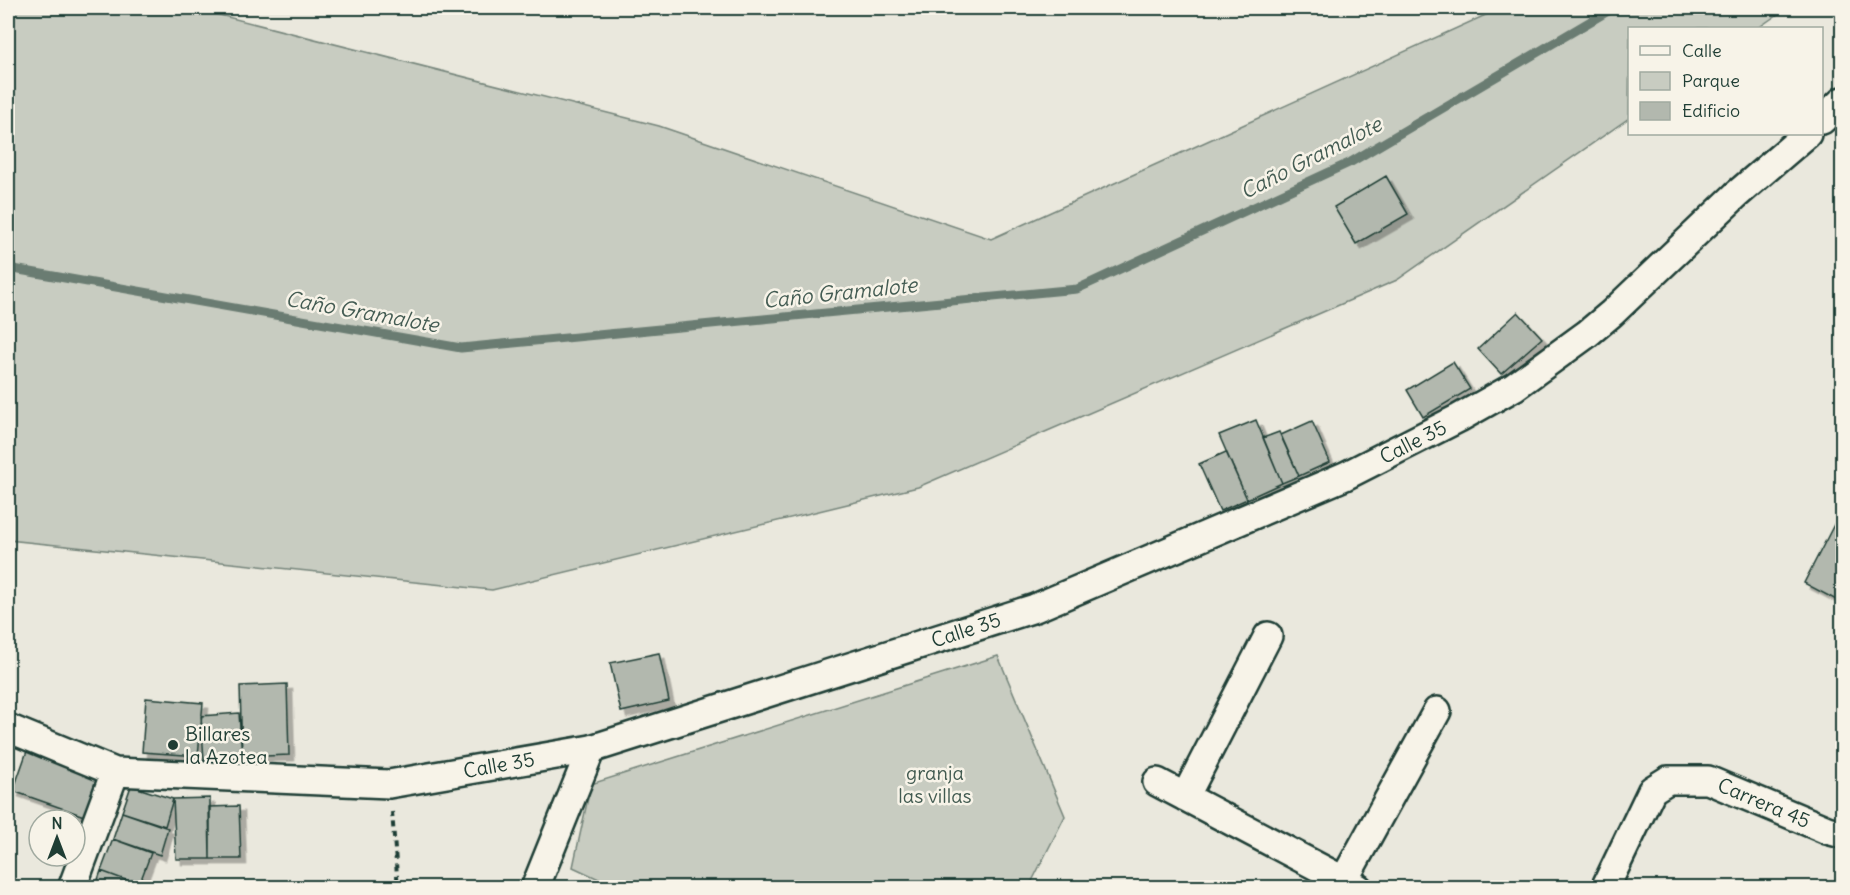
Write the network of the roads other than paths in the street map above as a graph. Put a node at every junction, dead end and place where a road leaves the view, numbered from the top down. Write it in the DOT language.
graph roads {
  1 [pos="1842,101"];
  2 [pos="1823,118"];
  3 [pos="1806,135"];
  4 [pos="1268,636"];
  5 [pos="1437,711"];
  6 [pos="8,728"];
  7 [pos="591,749"];
  8 [pos="115,772"];
  9 [pos="1157,782"];
  10 [pos="1185,797"];
  11 [pos="1842,834"];
  12 [pos="1351,884"];
  13 [pos="72,888"];
  14 [pos="535,888"];
  15 [pos="1605,888"];
  1 -- 2 [label="street"];
  3 -- 7 [label="street, Calle 35"];
  4 -- 10 [label="street"];
  5 -- 12 [label="street"];
  6 -- 8 [label="street, Calle 35"];
  7 -- 8 [label="street, Calle 35"];
  7 -- 14 [label="street"];
  8 -- 13 [label="street"];
  9 -- 10 [label="street"];
  10 -- 12 [label="street"];
  11 -- 15 [label="street, Carrera 45"];
}
